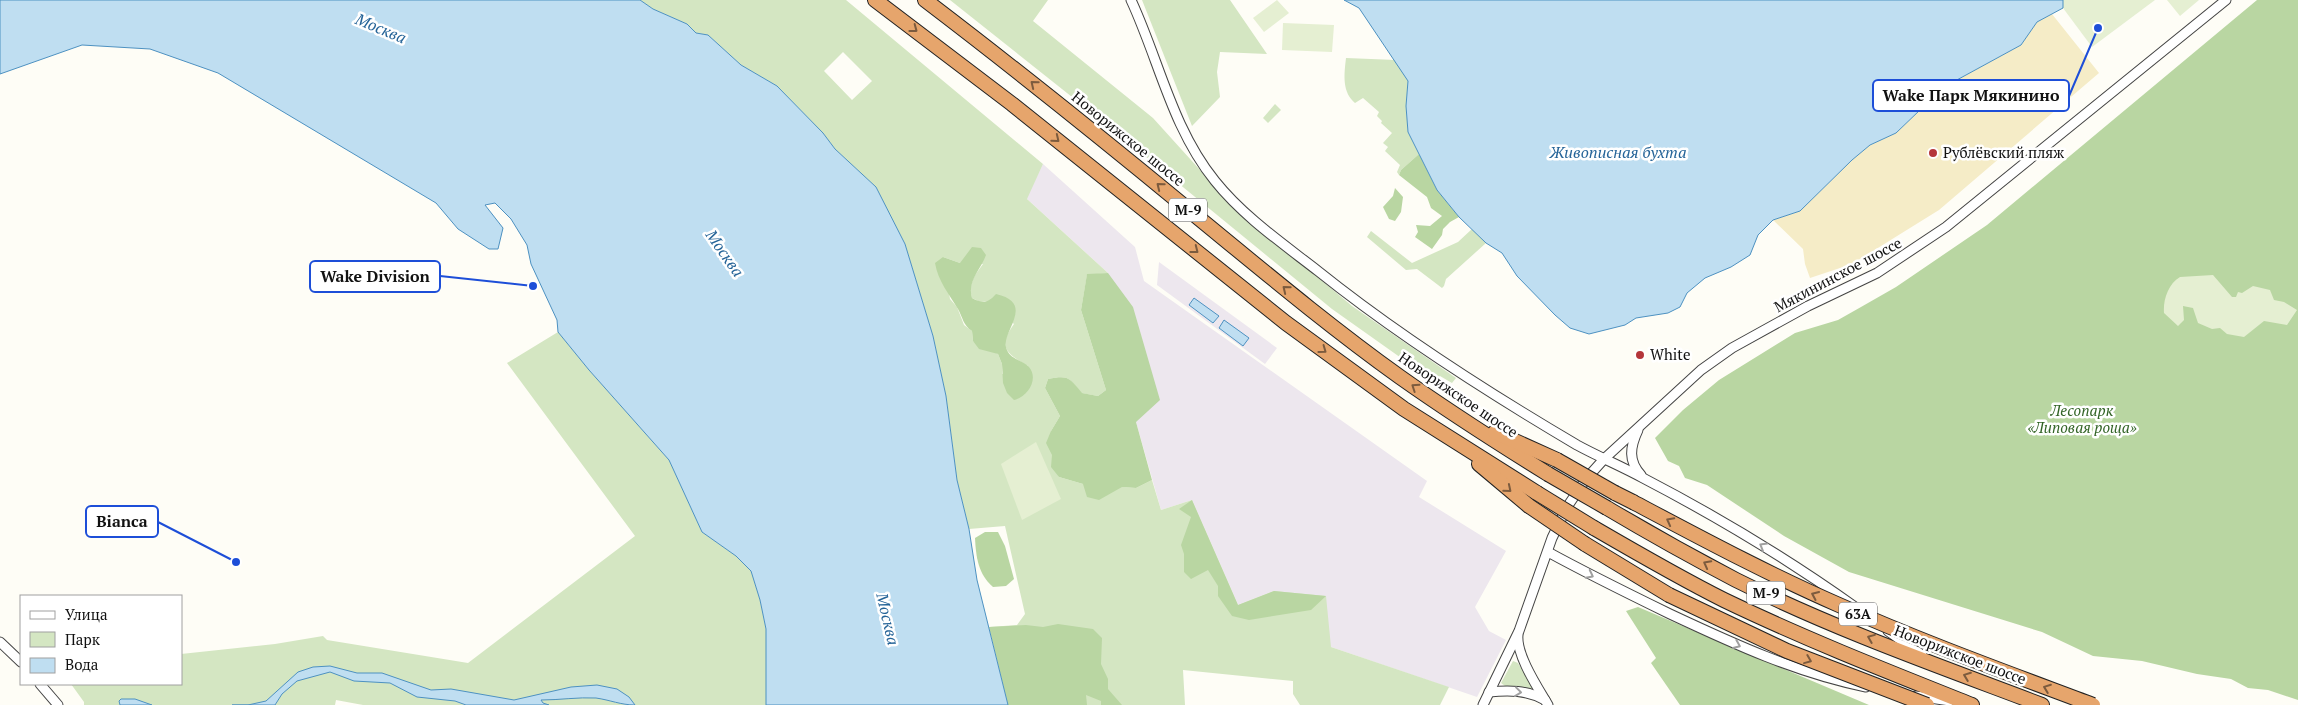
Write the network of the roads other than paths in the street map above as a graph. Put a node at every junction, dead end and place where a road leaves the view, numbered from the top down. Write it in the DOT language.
graph roads {
  1 [pos="875,0"];
  2 [pos="925,0"];
  3 [pos="1131,0"];
  4 [pos="2226,0"];
  5 [pos="1455,414"];
  6 [pos="1642,423"];
  7 [pos="1444,435"];
  8 [pos="1604,459"];
  9 [pos="1642,477"];
  10 [pos="1548,552"];
  11 [pos="1519,631"];
  12 [pos="0,642"];
  13 [pos="1506,658"];
  14 [pos="20,661"];
  15 [pos="1933,663"];
  16 [pos="1526,664"];
  17 [pos="41,685"];
  18 [pos="1489,692"];
  19 [pos="1547,703"];
  20 [pos="1971,704"];
  21 [pos="58,705"];
  22 [pos="1483,705"];
  23 [pos="1927,705"];
  24 [pos="2042,705"];
  25 [pos="2093,705"];
  1 -- 7 [label="highway, М-9, one-way"];
  5 -- 2 [label="highway, Новорижское шоссе / М-9, one-way"];
  3 -- 8 [label="street"];
  4 -- 6 [label="street, Мякининское шоссе"];
  15 -- 5 [label="highway, Новорижское шоссе / М-9, one-way, bridge"];
  25 -- 5 [label="highway, 63A, one-way, bridge"];
  6 -- 8 [label="street, Мякининское шоссе"];
  6 -- 9 [label="street"];
  7 -- 20 [label="highway, М-9, bridge"];
  7 -- 23 [label="highway, one-way, bridge"];
  8 -- 9 [label="street"];
  8 -- 10 [label="street, Мякининское шоссе"];
  15 -- 9 [label="street, one-way"];
  10 -- 11 [label="street, Мякининское шоссе"];
  10 -- 20 [label="street, one-way"];
  11 -- 13 [label="street, Мякининское шоссе"];
  11 -- 16 [label="street"];
  12 -- 14 [label="street"];
  13 -- 16 [label="street"];
  13 -- 18 [label="street, Мякининское шоссе"];
  24 -- 15 [label="highway, Новорижское шоссе / М-9, one-way"];
  16 -- 19 [label="street"];
  17 -- 21 [label="street"];
  18 -- 19 [label="street, one-way"];
  18 -- 22 [label="street, Мякининское шоссе"];
}
